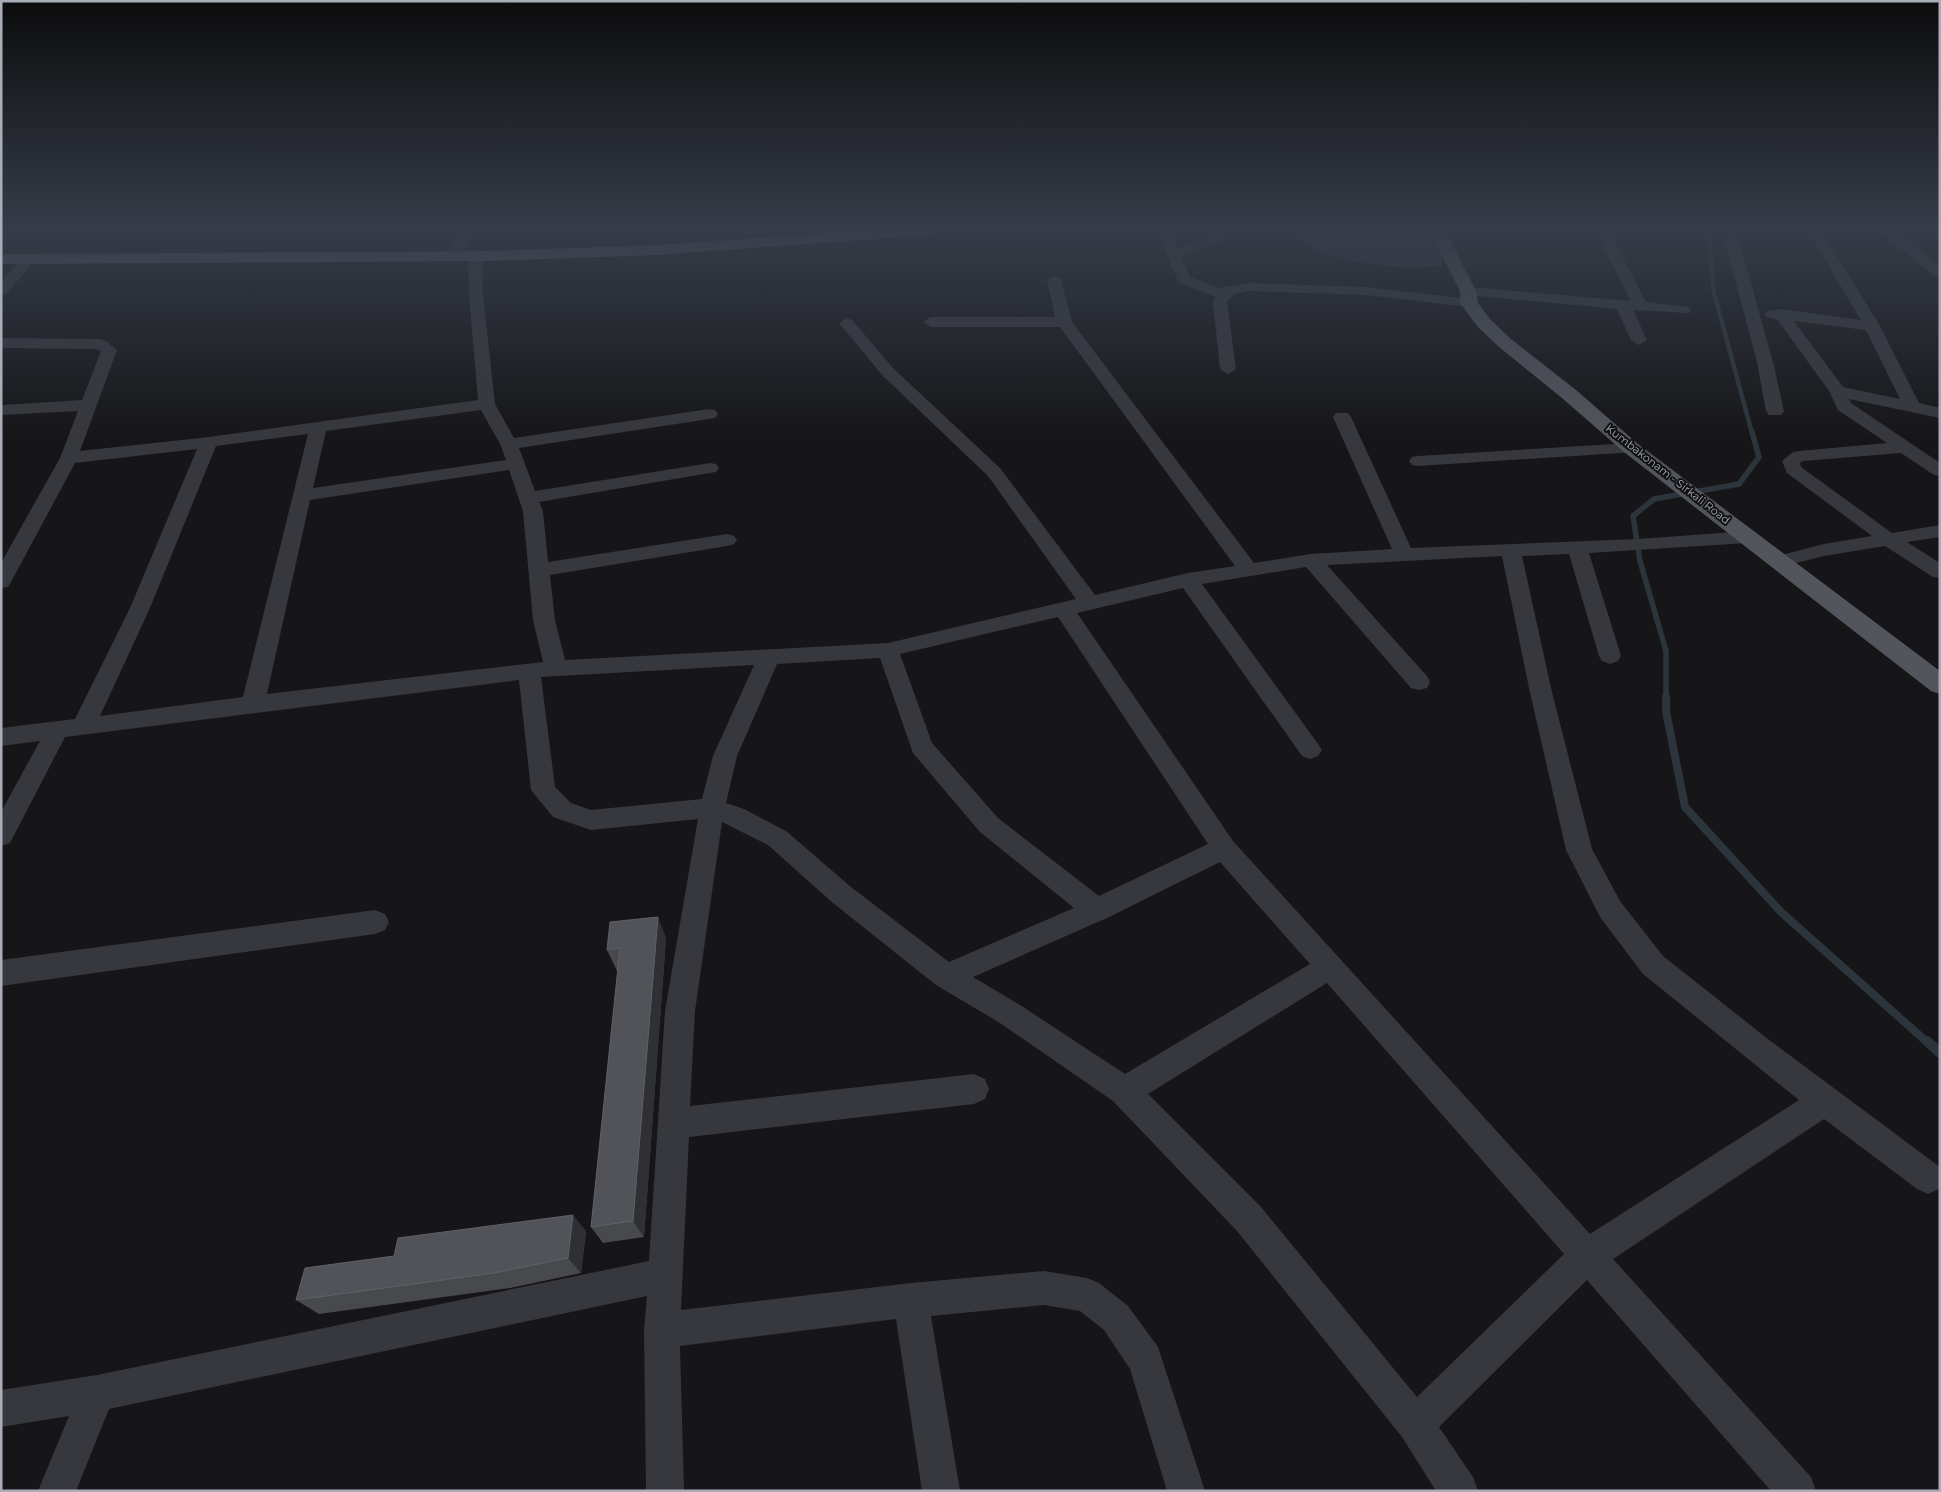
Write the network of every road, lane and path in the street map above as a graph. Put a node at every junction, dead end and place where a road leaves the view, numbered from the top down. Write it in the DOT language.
graph roads {
  1 [pos="477,300"];
  2 [pos="1059,300"];
  3 [pos="1221,300"];
  4 [pos="1470,300"];
  5 [pos="1519,300"];
  6 [pos="1638,300"];
  7 [pos="1749,300"];
  8 [pos="1856,300"];
  9 [pos="1623,305"];
  10 [pos="1641,306"];
  11 [pos="1684,310"];
  12 [pos="1752,312"];
  13 [pos="1781,314"];
  14 [pos="932,322"];
  15 [pos="1064,322"];
  16 [pos="847,323"];
  17 [pos="1872,326"];
  18 [pos="1639,340"];
  19 [pos="3,345"];
  20 [pos="1228,369"];
  21 [pos="1837,391"];
  22 [pos="487,404"];
  23 [pos="90,405"];
  24 [pos="1912,406"];
  25 [pos="1,410"];
  26 [pos="1775,411"];
  27 [pos="1940,412"];
  28 [pos="709,414"];
  29 [pos="1342,417"];
  30 [pos="318,426"];
  31 [pos="209,442"];
  32 [pos="509,444"];
  33 [pos="1904,447"];
  34 [pos="1631,448"];
  35 [pos="69,458"];
  36 [pos="1418,461"];
  37 [pos="516,464"];
  38 [pos="710,468"];
  39 [pos="1940,471"];
  40 [pos="303,495"];
  41 [pos="529,498"];
  42 [pos="1940,531"];
  43 [pos="1748,537"];
  44 [pos="1888,539"];
  45 [pos="727,540"];
  46 [pos="1577,547"];
  47 [pos="1511,550"];
  48 [pos="1404,554"];
  49 [pos="1311,560"];
  50 [pos="1780,562"];
  51 [pos="1248,569"];
  52 [pos="539,570"];
  53 [pos="1940,572"];
  54 [pos="1188,580"];
  55 [pos="1,582"];
  56 [pos="1076,605"];
  57 [pos="888,650"];
  58 [pos="769,656"];
  59 [pos="1610,656"];
  60 [pos="556,668"];
  61 [pos="529,673"];
  62 [pos="1419,682"];
  63 [pos="1940,685"];
  64 [pos="253,704"];
  65 [pos="83,726"];
  66 [pos="56,730"];
  67 [pos="1,737"];
  68 [pos="1310,750"];
  69 [pos="712,808"];
  70 [pos="1,836"];
  71 [pos="1224,848"];
  72 [pos="1097,910"];
  73 [pos="375,922"];
  74 [pos="1328,968"];
  75 [pos="1,973"];
  76 [pos="946,976"];
  77 [pos="974,1089"];
  78 [pos="1124,1091"];
  79 [pos="1826,1100"];
  80 [pos="673,1123"];
  81 [pos="1928,1178"];
  82 [pos="1588,1256"];
  83 [pos="665,1275"];
  84 [pos="911,1300"];
  85 [pos="662,1330"];
  86 [pos="97,1393"];
  87 [pos="1,1409"];
  88 [pos="1415,1424"];
  89 [pos="57,1491"];
  90 [pos="664,1491"];
  91 [pos="941,1491"];
  92 [pos="1186,1491"];
  93 [pos="1459,1491"];
  94 [pos="1797,1491"];
  1 -- 22 [label="street"];
  2 -- 15 [label="street"];
  3 -- 20 [label="street"];
  4 -- 34 [label="main road, Kumbakonam - Sirkali Road"];
  5 -- 9 [label="street"];
  6 -- 10 [label="street"];
  7 -- 12 [label="street"];
  8 -- 17 [label="street"];
  9 -- 10 [label="street"];
  9 -- 18 [label="street"];
  10 -- 11 [label="street"];
  12 -- 13 [label="street"];
  12 -- 26 [label="street"];
  13 -- 17 [label="street"];
  13 -- 21 [label="street"];
  14 -- 15 [label="street"];
  15 -- 51 [label="street"];
  16 -- 56 [label="street"];
  17 -- 24 [label="street"];
  19 -- 23 [label="street"];
  21 -- 24 [label="street"];
  21 -- 33 [label="street"];
  22 -- 30 [label="street"];
  22 -- 32 [label="street"];
  23 -- 25 [label="street"];
  23 -- 35 [label="street"];
  24 -- 27 [label="street"];
  28 -- 32 [label="street"];
  29 -- 48 [label="street"];
  30 -- 31 [label="street"];
  30 -- 40 [label="street"];
  31 -- 35 [label="street"];
  31 -- 65 [label="street"];
  32 -- 37 [label="street"];
  33 -- 39 [label="street"];
  33 -- 44 [label="street"];
  34 -- 36 [label="street"];
  34 -- 43 [label="main road, Kumbakonam - Sirkali Road"];
  35 -- 55 [label="street"];
  37 -- 40 [label="street"];
  37 -- 41 [label="street"];
  38 -- 41 [label="street"];
  40 -- 64 [label="street"];
  41 -- 52 [label="street"];
  42 -- 44 [label="street"];
  43 -- 46 [label="street"];
  43 -- 50 [label="main road, Kumbakonam - Sirkali Road"];
  44 -- 50 [label="street"];
  44 -- 53 [label="street"];
  45 -- 52 [label="street"];
  46 -- 47 [label="street"];
  46 -- 59 [label="street"];
  47 -- 48 [label="street"];
  47 -- 79 [label="street"];
  48 -- 49 [label="street"];
  49 -- 51 [label="street"];
  49 -- 62 [label="street"];
  50 -- 63 [label="main road, Kumbakonam - Sirkali Road"];
  51 -- 54 [label="street"];
  52 -- 60 [label="street"];
  54 -- 56 [label="street"];
  54 -- 68 [label="street"];
  56 -- 57 [label="street"];
  56 -- 71 [label="street"];
  57 -- 58 [label="street"];
  57 -- 72 [label="street"];
  58 -- 60 [label="street"];
  58 -- 69 [label="street"];
  60 -- 61 [label="street"];
  61 -- 64 [label="street"];
  61 -- 69 [label="street"];
  64 -- 65 [label="street"];
  65 -- 66 [label="street"];
  66 -- 67 [label="street"];
  66 -- 70 [label="street"];
  69 -- 76 [label="street"];
  69 -- 80 [label="street"];
  71 -- 72 [label="street"];
  71 -- 74 [label="street"];
  72 -- 76 [label="street"];
  73 -- 75 [label="street"];
  74 -- 78 [label="street"];
  74 -- 82 [label="street"];
  76 -- 78 [label="street"];
  77 -- 80 [label="street"];
  78 -- 88 [label="street"];
  79 -- 81 [label="street"];
  79 -- 82 [label="street"];
  80 -- 83 [label="street"];
  82 -- 88 [label="street"];
  82 -- 94 [label="street"];
  83 -- 85 [label="street"];
  83 -- 86 [label="street"];
  84 -- 85 [label="street"];
  84 -- 91 [label="street"];
  84 -- 92 [label="street"];
  85 -- 90 [label="street"];
  86 -- 87 [label="street"];
  86 -- 89 [label="street"];
  88 -- 93 [label="street"];
}
